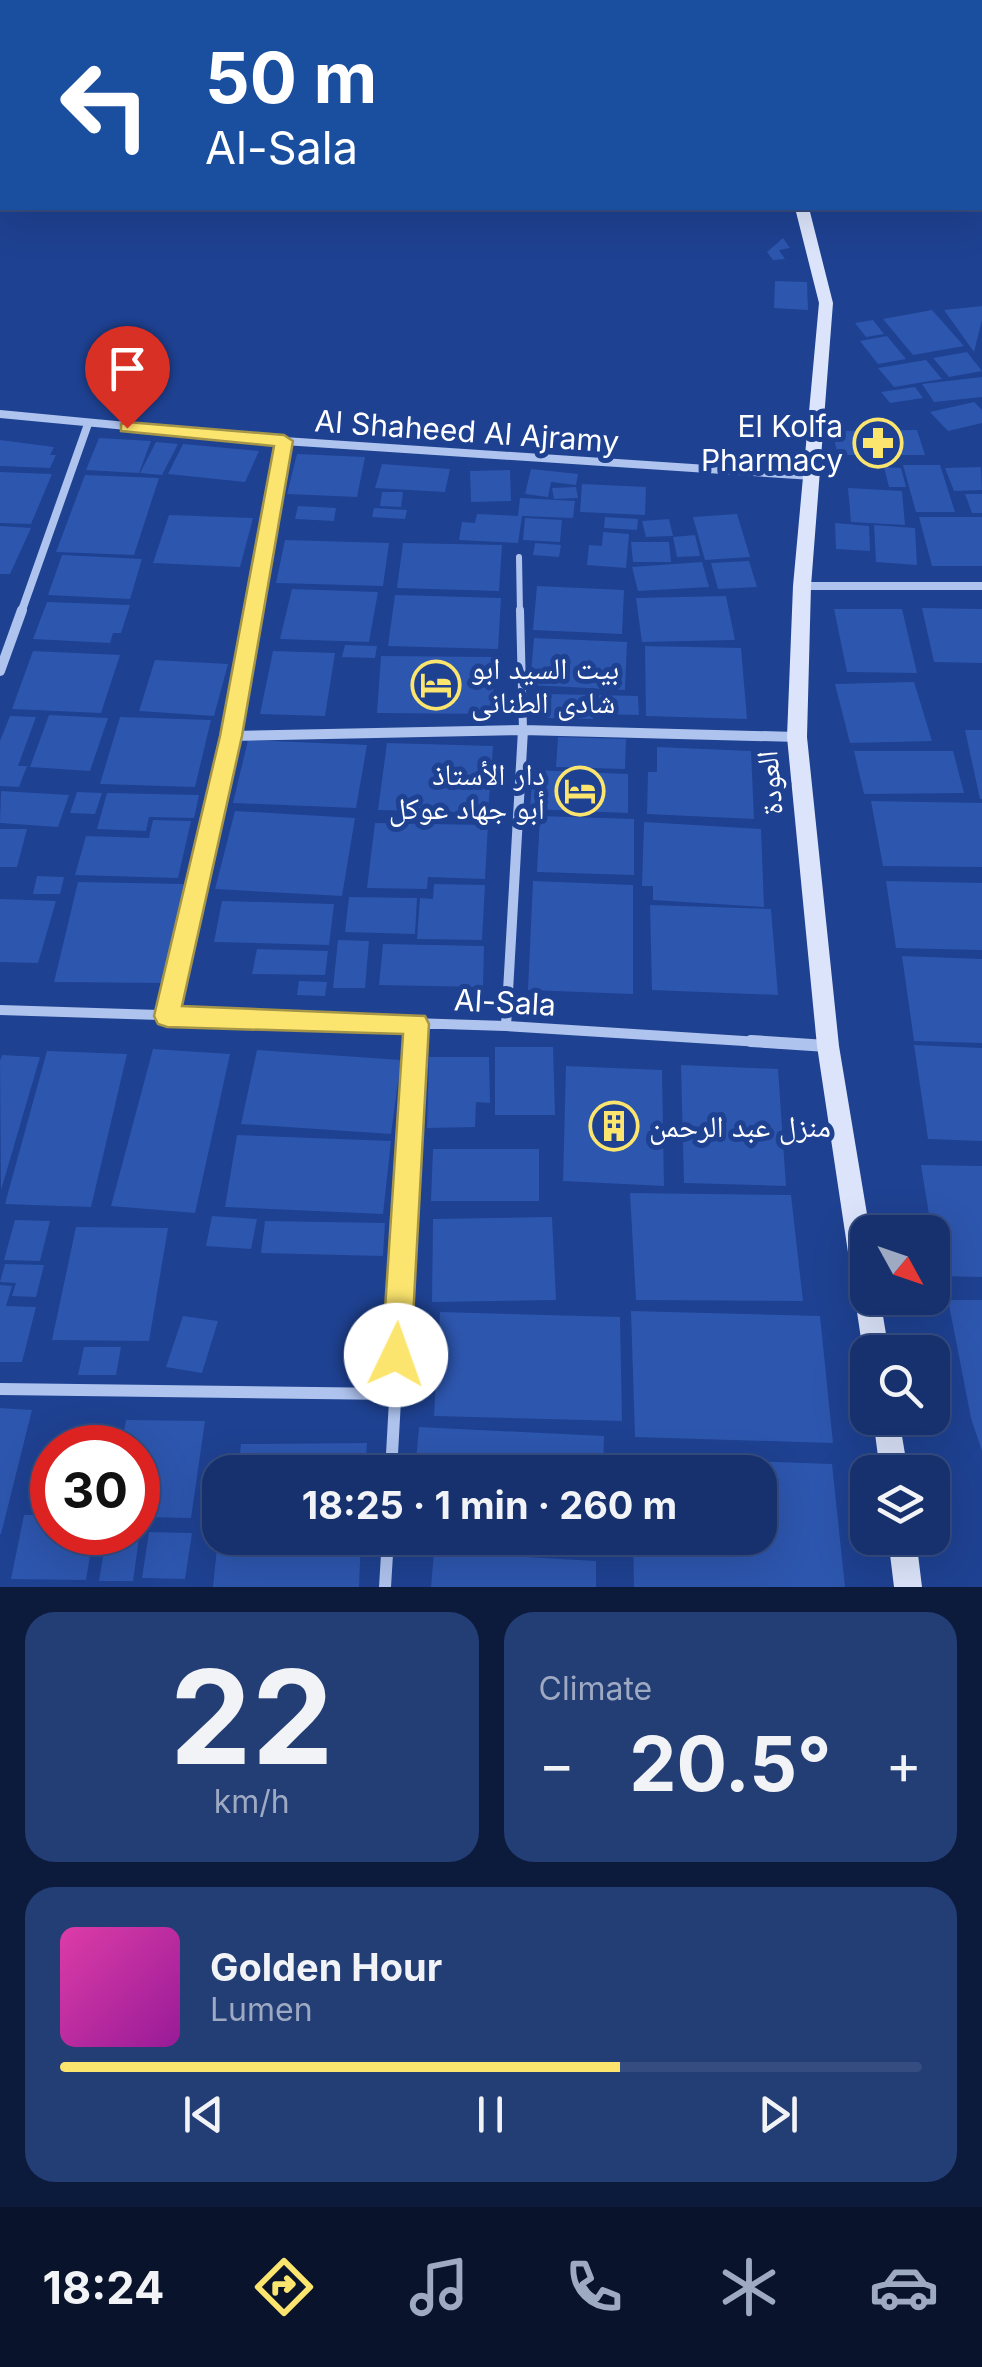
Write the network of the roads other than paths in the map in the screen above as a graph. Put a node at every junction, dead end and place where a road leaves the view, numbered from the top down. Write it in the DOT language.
graph roads {
  1 [pos="803,210"];
  2 [pos="0,414"];
  3 [pos="88,424"];
  4 [pos="284,441"];
  5 [pos="812,476"];
  6 [pos="519,557"];
  7 [pos="802,586"];
  8 [pos="982,586"];
  9 [pos="0,671"];
  10 [pos="523,730"];
  11 [pos="231,736"];
  12 [pos="797,737"];
  13 [pos="0,1010"];
  14 [pos="167,1016"];
  15 [pos="416,1024"];
  16 [pos="506,1026"];
  17 [pos="828,1046"];
  18 [pos="873,1335"];
  19 [pos="0,1389"];
  20 [pos="394,1394"];
  21 [pos="392,1455"];
  22 [pos="387,1555"];
  23 [pos="904,1555"];
  24 [pos="386,1587"];
  25 [pos="908,1587"];
  1 -- 5 [label="main road, العودة"];
  2 -- 3 [label="street, Al Shaheed Al Ajramy"];
  3 -- 4 [label="street, Al Shaheed Al Ajramy"];
  3 -- 9 [label="street"];
  4 -- 5 [label="street, Al Shaheed Al Ajramy"];
  4 -- 11 [label="street"];
  5 -- 7 [label="main road, العودة"];
  6 -- 10 [label="lane"];
  7 -- 8 [label="street"];
  7 -- 12 [label="main road, العودة"];
  10 -- 11 [label="street"];
  10 -- 12 [label="street"];
  10 -- 16 [label="street"];
  11 -- 14 [label="street"];
  12 -- 17 [label="main road, العودة"];
  13 -- 14 [label="street, Al-Sala"];
  14 -- 15 [label="street, Al-Sala"];
  15 -- 16 [label="street, Al-Sala"];
  15 -- 20 [label="street"];
  16 -- 17 [label="street, Al-Sala"];
  17 -- 18 [label="main road, العودة"];
  19 -- 20 [label="street"];
  20 -- 21 [label="street"];
  22 -- 24 [label="street"];
  23 -- 25 [label="main road"];
}
